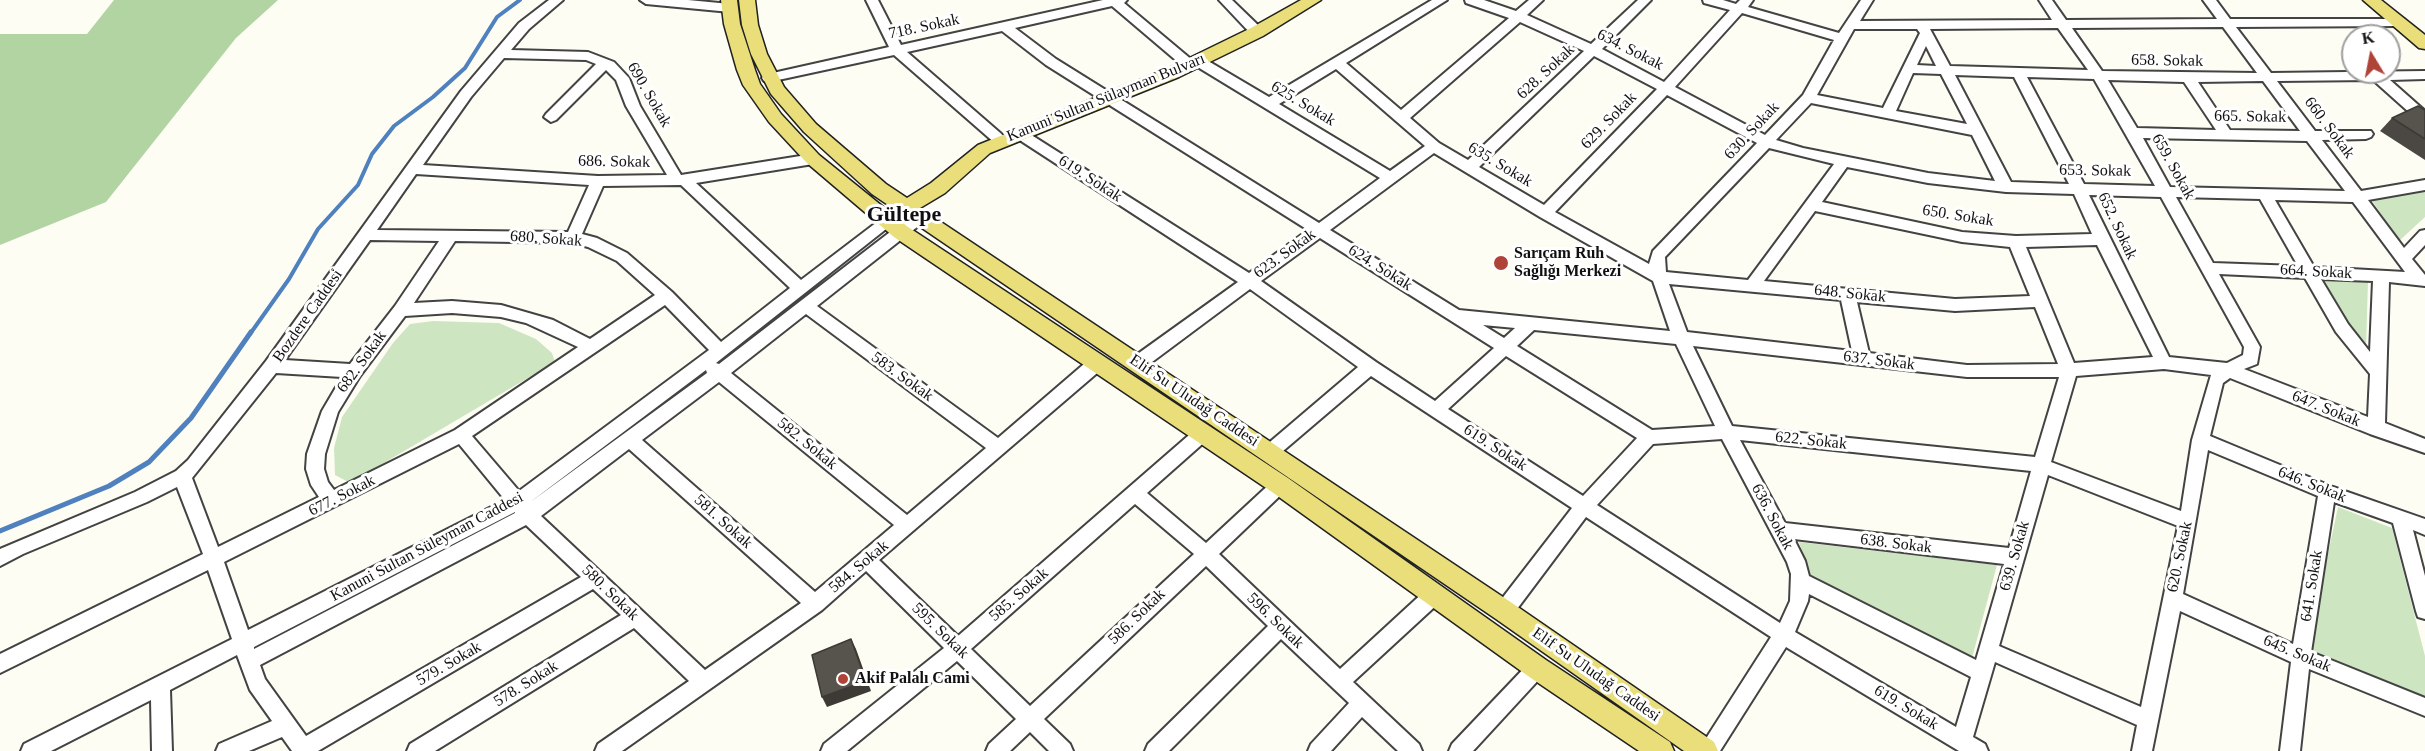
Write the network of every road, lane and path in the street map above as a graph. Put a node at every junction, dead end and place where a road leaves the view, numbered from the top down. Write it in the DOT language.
graph roads {
  1 [pos="557,0"];
  2 [pos="646,0"];
  3 [pos="747,0"];
  4 [pos="872,0"];
  5 [pos="1225,0"];
  6 [pos="1313,0"];
  7 [pos="1442,0"];
  8 [pos="1472,0"];
  9 [pos="1537,0"];
  10 [pos="1645,0"];
  11 [pos="1709,0"];
  12 [pos="1867,0"];
  13 [pos="2045,0"];
  14 [pos="2210,0"];
  15 [pos="2371,0"];
  16 [pos="1117,1"];
  17 [pos="729,4"];
  18 [pos="1744,5"];
  19 [pos="1520,16"];
  20 [pos="2399,22"];
  21 [pos="2227,23"];
  22 [pos="2062,24"];
  23 [pos="1851,25"];
  24 [pos="1004,26"];
  25 [pos="1924,29"];
  26 [pos="1257,32"];
  27 [pos="1842,38"];
  28 [pos="2425,44"];
  29 [pos="897,50"];
  30 [pos="1594,50"];
  31 [pos="498,54"];
  32 [pos="605,63"];
  33 [pos="1194,63"];
  34 [pos="1338,63"];
  35 [pos="1909,69"];
  36 [pos="1946,71"];
  37 [pos="2019,74"];
  38 [pos="2425,75"];
  39 [pos="2099,76"];
  40 [pos="2341,76"];
  41 [pos="2401,76"];
  42 [pos="2267,77"];
  43 [pos="769,78"];
  44 [pos="2188,78"];
  45 [pos="2387,84"];
  46 [pos="1666,88"];
  47 [pos="1111,98"];
  48 [pos="1808,98"];
  49 [pos="1268,104"];
  50 [pos="1887,114"];
  51 [pos="551,117"];
  52 [pos="1401,118"];
  53 [pos="2425,119"];
  54 [pos="1976,131"];
  55 [pos="2133,133"];
  56 [pos="1020,134"];
  57 [pos="2226,134"];
  58 [pos="2366,134"];
  59 [pos="2312,136"];
  60 [pos="1001,141"];
  61 [pos="1767,142"];
  62 [pos="1434,146"];
  63 [pos="813,159"];
  64 [pos="1844,161"];
  65 [pos="1470,167"];
  66 [pos="412,169"];
  67 [pos="1390,177"];
  68 [pos="681,180"];
  69 [pos="598,181"];
  70 [pos="2425,185"];
  71 [pos="2006,187"];
  72 [pos="2079,188"];
  73 [pos="2166,191"];
  74 [pos="2264,194"];
  75 [pos="2358,197"];
  76 [pos="1811,205"];
  77 [pos="914,212"];
  78 [pos="1545,213"];
  79 [pos="894,226"];
  80 [pos="1319,229"];
  81 [pos="367,235"];
  82 [pos="451,235"];
  83 [pos="2425,235"];
  84 [pos="573,238"];
  85 [pos="2102,239"];
  86 [pos="2016,242"];
  87 [pos="2403,258"];
  88 [pos="2207,268"];
  89 [pos="2309,272"];
  90 [pos="2381,276"];
  91 [pos="1659,277"];
  92 [pos="1249,280"];
  93 [pos="2422,280"];
  94 [pos="1753,284"];
  95 [pos="800,288"];
  96 [pos="1847,294"];
  97 [pos="666,296"];
  98 [pos="2041,301"];
  99 [pos="806,306"];
  100 [pos="401,310"];
  101 [pos="1456,316"];
  102 [pos="1531,323"];
  103 [pos="1681,338"];
  104 [pos="591,347"];
  105 [pos="1505,347"];
  106 [pos="720,351"];
  107 [pos="1862,359"];
  108 [pos="1097,363"];
  109 [pos="1138,363"];
  110 [pos="2164,363"];
  111 [pos="272,366"];
  112 [pos="713,367"];
  113 [pos="1370,367"];
  114 [pos="2069,370"];
  115 [pos="2228,370"];
  116 [pos="354,371"];
  117 [pos="2378,373"];
  118 [pos="1436,410"];
  119 [pos="2376,429"];
  120 [pos="1727,432"];
  121 [pos="1202,434"];
  122 [pos="460,435"];
  123 [pos="1649,437"];
  124 [pos="631,440"];
  125 [pos="2201,440"];
  126 [pos="2425,446"];
  127 [pos="999,448"];
  128 [pos="1270,452"];
  129 [pos="2041,465"];
  130 [pos="182,476"];
  131 [pos="1280,485"];
  132 [pos="2327,492"];
  133 [pos="1136,494"];
  134 [pos="332,501"];
  135 [pos="1584,506"];
  136 [pos="523,509"];
  137 [pos="2401,519"];
  138 [pos="2188,522"];
  139 [pos="908,526"];
  140 [pos="2425,527"];
  141 [pos="1779,530"];
  142 [pos="1205,553"];
  143 [pos="2014,557"];
  144 [pos="0,558"];
  145 [pos="214,560"];
  146 [pos="868,561"];
  147 [pos="596,578"];
  148 [pos="1800,580"];
  149 [pos="1434,595"];
  150 [pos="2171,598"];
  151 [pos="815,604"];
  152 [pos="1504,611"];
  153 [pos="2425,611"];
  154 [pos="635,617"];
  155 [pos="1281,626"];
  156 [pos="1783,635"];
  157 [pos="243,643"];
  158 [pos="958,648"];
  159 [pos="1988,650"];
  160 [pos="2301,657"];
  161 [pos="248,662"];
  162 [pos="0,664"];
  163 [pos="1537,668"];
  164 [pos="1982,674"];
  165 [pos="1340,681"];
  166 [pos="705,683"];
  167 [pos="160,686"];
  168 [pos="1363,702"];
  169 [pos="2425,707"];
  170 [pos="1031,718"];
  171 [pos="2148,720"];
  172 [pos="286,725"];
  173 [pos="65,742"];
  174 [pos="1970,746"];
  175 [pos="1650,748"];
  176 [pos="304,750"];
  177 [pos="31,751"];
  178 [pos="162,751"];
  179 [pos="226,751"];
  180 [pos="417,751"];
  181 [pos="605,751"];
  182 [pos="831,751"];
  183 [pos="996,751"];
  184 [pos="1063,751"];
  185 [pos="1155,751"];
  186 [pos="1318,751"];
  187 [pos="1412,751"];
  188 [pos="1459,751"];
  189 [pos="1706,751"];
  190 [pos="2142,751"];
  191 [pos="2290,751"];
  1 -- 31 [label="street, Bozdere Caddesi"];
  2 -- 17 [label="street"];
  3 -- 43 [label="main road, Elif Su Uludağ Caddesi"];
  4 -- 29 [label="street"];
  5 -- 26 [label="street"];
  6 -- 26 [label="main road, Kanuni Sultan Sülayman Bulvarı"];
  7 -- 34 [label="street"];
  8 -- 19 [label="street, 634. Sokak"];
  9 -- 19 [label="street"];
  10 -- 30 [label="street, 628. Sokak"];
  11 -- 18 [label="street"];
  12 -- 23 [label="street, 630. Sokak"];
  13 -- 22 [label="street, 659. Sokak"];
  14 -- 21 [label="street, 660. Sokak"];
  15 -- 20 [label="main road"];
  16 -- 24 [label="street, 718. Sokak"];
  16 -- 33 [label="street, 625. Sokak"];
  17 -- 63 [label="main road, Elif Su Uludağ Caddesi"];
  18 -- 27 [label="street"];
  18 -- 46 [label="street, 629. Sokak"];
  19 -- 30 [label="street, 634. Sokak"];
  19 -- 52 [label="street"];
  20 -- 21 [label="street"];
  20 -- 28 [label="main road"];
  21 -- 22 [label="street"];
  21 -- 42 [label="street, 660. Sokak"];
  22 -- 25 [label="street"];
  22 -- 39 [label="street, 659. Sokak"];
  23 -- 25 [label="street"];
  23 -- 27 [label="street, 630. Sokak"];
  24 -- 29 [label="street, 718. Sokak"];
  24 -- 47 [label="street, 624. Sokak"];
  25 -- 35 [label="street"];
  25 -- 36 [label="street"];
  26 -- 33 [label="main road, Kanuni Sultan Sülayman Bulvarı"];
  27 -- 48 [label="street, 630. Sokak"];
  29 -- 43 [label="street, 718. Sokak"];
  29 -- 60 [label="street"];
  30 -- 46 [label="street, 634. Sokak"];
  30 -- 65 [label="street, 628. Sokak"];
  31 -- 32 [label="street, 690. Sokak"];
  31 -- 66 [label="street, Bozdere Caddesi"];
  32 -- 51 [label="street"];
  32 -- 68 [label="street, 690. Sokak"];
  33 -- 47 [label="main road, Kanuni Sultan Sülayman Bulvarı"];
  33 -- 49 [label="street, 625. Sokak"];
  34 -- 49 [label="street"];
  34 -- 52 [label="street, 635. Sokak"];
  35 -- 36 [label="street, 658. Sokak"];
  35 -- 50 [label="street"];
  36 -- 37 [label="street, 658. Sokak"];
  36 -- 54 [label="street"];
  37 -- 39 [label="street, 658. Sokak"];
  37 -- 72 [label="street, 652. Sokak"];
  38 -- 41 [label="street, 658. Sokak"];
  39 -- 44 [label="street, 658. Sokak"];
  39 -- 55 [label="street, 659. Sokak"];
  40 -- 42 [label="street, 658. Sokak"];
  42 -- 44 [label="street, 658. Sokak"];
  42 -- 59 [label="street, 660. Sokak"];
  43 -- 77 [label="main road, Elif Su Uludağ Caddesi"];
  44 -- 57 [label="street"];
  45 -- 53 [label="street"];
  46 -- 61 [label="street, 634. Sokak"];
  46 -- 78 [label="street, 629. Sokak"];
  47 -- 56 [label="main road, Kanuni Sultan Sülayman Bulvarı"];
  47 -- 80 [label="street, 624. Sokak"];
  48 -- 50 [label="street"];
  48 -- 61 [label="street, 630. Sokak"];
  49 -- 67 [label="street, 625. Sokak"];
  50 -- 54 [label="street"];
  52 -- 62 [label="street, 635. Sokak"];
  54 -- 71 [label="street"];
  55 -- 57 [label="street, 665. Sokak"];
  55 -- 73 [label="street, 659. Sokak"];
  56 -- 60 [label="main road, Kanuni Sultan Sülayman Bulvarı"];
  56 -- 92 [label="street, 619. Sokak"];
  57 -- 59 [label="street, 665. Sokak"];
  58 -- 59 [label="street, 665. Sokak"];
  59 -- 75 [label="street, 660. Sokak"];
  60 -- 77 [label="main road, Kanuni Sultan Sülayman Bulvarı"];
  61 -- 64 [label="street, 653. Sokak"];
  61 -- 91 [label="street, 630. Sokak"];
  62 -- 65 [label="street, 635. Sokak"];
  62 -- 67 [label="street, 623. Sokak"];
  63 -- 68 [label="street, 686. Sokak"];
  63 -- 79 [label="main road, Elif Su Uludağ Caddesi"];
  64 -- 71 [label="street, 653. Sokak"];
  64 -- 76 [label="street"];
  65 -- 78 [label="street, 635. Sokak"];
  66 -- 69 [label="street, 686. Sokak"];
  66 -- 81 [label="street, Bozdere Caddesi"];
  67 -- 80 [label="street, 623. Sokak"];
  68 -- 69 [label="street, 686. Sokak"];
  68 -- 95 [label="street, 690. Sokak"];
  69 -- 84 [label="street"];
  70 -- 75 [label="street, 653. Sokak"];
  71 -- 72 [label="street, 653. Sokak"];
  72 -- 73 [label="street, 653. Sokak"];
  72 -- 85 [label="street, 652. Sokak"];
  73 -- 74 [label="street, 653. Sokak"];
  73 -- 88 [label="street, 659. Sokak"];
  74 -- 75 [label="street, 653. Sokak"];
  74 -- 89 [label="street"];
  75 -- 87 [label="street, 660. Sokak"];
  76 -- 86 [label="street, 650. Sokak"];
  76 -- 94 [label="street"];
  77 -- 79 [label="street"];
  77 -- 109 [label="main road, Elif Su Uludağ Caddesi"];
  78 -- 91 [label="street, 635. Sokak"];
  79 -- 95 [label="street, Kanuni Sultan Süleyman Caddesi"];
  79 -- 99 [label="street"];
  79 -- 108 [label="main road, Elif Su Uludağ Caddesi"];
  80 -- 92 [label="street, 623. Sokak"];
  80 -- 101 [label="street, 624. Sokak"];
  81 -- 82 [label="street, 680. Sokak"];
  81 -- 111 [label="street, Bozdere Caddesi"];
  82 -- 84 [label="street, 680. Sokak"];
  82 -- 100 [label="street, 682. Sokak"];
  83 -- 87 [label="street"];
  84 -- 97 [label="street, 680. Sokak"];
  85 -- 86 [label="street, 650. Sokak"];
  85 -- 110 [label="street, 652. Sokak"];
  86 -- 98 [label="street"];
  87 -- 93 [label="street, 660. Sokak"];
  88 -- 89 [label="street, 664. Sokak"];
  88 -- 115 [label="street, 659. Sokak"];
  89 -- 90 [label="street, 664. Sokak"];
  89 -- 117 [label="street"];
  90 -- 93 [label="street, 664. Sokak"];
  90 -- 117 [label="street"];
  91 -- 94 [label="street, 648. Sokak"];
  91 -- 103 [label="street, 636. Sokak"];
  92 -- 109 [label="street, 623. Sokak"];
  92 -- 113 [label="street, 619. Sokak"];
  94 -- 96 [label="street, 648. Sokak"];
  95 -- 106 [label="street, Kanuni Sultan Süleyman Caddesi"];
  96 -- 98 [label="street, 648. Sokak"];
  96 -- 107 [label="street"];
  97 -- 104 [label="street, 677. Sokak"];
  97 -- 106 [label="street, 680. Sokak"];
  98 -- 114 [label="street"];
  99 -- 112 [label="street"];
  99 -- 127 [label="street, 583. Sokak"];
  100 -- 104 [label="street"];
  100 -- 116 [label="street, 682. Sokak"];
  101 -- 102 [label="street, 637. Sokak"];
  101 -- 105 [label="street, 624. Sokak"];
  102 -- 103 [label="street, 637. Sokak"];
  102 -- 105 [label="street"];
  103 -- 107 [label="street, 637. Sokak"];
  103 -- 120 [label="street, 636. Sokak"];
  104 -- 122 [label="street, 677. Sokak"];
  105 -- 118 [label="street"];
  105 -- 123 [label="street, 624. Sokak"];
  106 -- 112 [label="street, Kanuni Sultan Süleyman Caddesi"];
  107 -- 114 [label="street, 637. Sokak"];
  108 -- 121 [label="main road, Elif Su Uludağ Caddesi"];
  108 -- 127 [label="street, 584. Sokak"];
  109 -- 128 [label="main road, Elif Su Uludağ Caddesi"];
  110 -- 114 [label="street, 637. Sokak"];
  110 -- 115 [label="street, 637. Sokak"];
  111 -- 116 [label="street"];
  111 -- 130 [label="street, Bozdere Caddesi"];
  112 -- 124 [label="street"];
  112 -- 136 [label="street, Kanuni Sultan Süleyman Caddesi"];
  112 -- 139 [label="street, 582. Sokak"];
  113 -- 118 [label="street, 619. Sokak"];
  113 -- 128 [label="street"];
  114 -- 129 [label="street, 639. Sokak"];
  115 -- 119 [label="street, 647. Sokak"];
  115 -- 125 [label="street, 620. Sokak"];
  116 -- 134 [label="street, 682. Sokak"];
  117 -- 119 [label="street"];
  118 -- 135 [label="street, 619. Sokak"];
  119 -- 126 [label="street, 647. Sokak"];
  120 -- 123 [label="street, 622. Sokak"];
  120 -- 129 [label="street, 622. Sokak"];
  120 -- 141 [label="street, 636. Sokak"];
  121 -- 131 [label="main road, Elif Su Uludağ Caddesi"];
  121 -- 133 [label="street, 585. Sokak"];
  122 -- 134 [label="street, 677. Sokak"];
  122 -- 136 [label="street, 580. Sokak"];
  123 -- 135 [label="street"];
  124 -- 136 [label="street"];
  124 -- 151 [label="street, 581. Sokak"];
  125 -- 132 [label="street, 646. Sokak"];
  125 -- 138 [label="street, 620. Sokak"];
  127 -- 139 [label="street, 584. Sokak"];
  128 -- 152 [label="main road, Elif Su Uludağ Caddesi"];
  129 -- 138 [label="street, 622. Sokak"];
  129 -- 143 [label="street, 639. Sokak"];
  130 -- 144 [label="street, Bozdere Caddesi"];
  130 -- 145 [label="street"];
  131 -- 142 [label="street, 586. Sokak"];
  131 -- 149 [label="main road, Elif Su Uludağ Caddesi"];
  132 -- 137 [label="street, 646. Sokak"];
  132 -- 160 [label="street, 641. Sokak"];
  133 -- 142 [label="street, 596. Sokak"];
  133 -- 158 [label="street, 585. Sokak"];
  134 -- 145 [label="street, 677. Sokak"];
  135 -- 152 [label="street"];
  135 -- 156 [label="street, 619. Sokak"];
  136 -- 147 [label="street, 580. Sokak"];
  136 -- 157 [label="street, Kanuni Sultan Süleyman Caddesi"];
  136 -- 161 [label="street"];
  137 -- 140 [label="street, 646. Sokak"];
  137 -- 153 [label="street"];
  138 -- 150 [label="street, 620. Sokak"];
  139 -- 146 [label="street, 584. Sokak"];
  141 -- 143 [label="street, 638. Sokak"];
  141 -- 148 [label="street, 636. Sokak"];
  142 -- 155 [label="street, 596. Sokak"];
  142 -- 170 [label="street, 586. Sokak"];
  143 -- 159 [label="street, 639. Sokak"];
  145 -- 157 [label="street"];
  145 -- 162 [label="street, 677. Sokak"];
  146 -- 151 [label="street, 584. Sokak"];
  146 -- 158 [label="street, 595. Sokak"];
  147 -- 154 [label="street, 580. Sokak"];
  147 -- 176 [label="street, 579. Sokak"];
  148 -- 156 [label="street, 636. Sokak"];
  148 -- 164 [label="street"];
  149 -- 163 [label="main road, Elif Su Uludağ Caddesi"];
  149 -- 165 [label="street"];
  150 -- 160 [label="street, 645. Sokak"];
  150 -- 171 [label="street, 620. Sokak"];
  151 -- 166 [label="street, 584. Sokak"];
  152 -- 189 [label="main road, Elif Su Uludağ Caddesi"];
  154 -- 166 [label="street, 580. Sokak"];
  154 -- 180 [label="street, 578. Sokak"];
  155 -- 165 [label="street, 596. Sokak"];
  155 -- 185 [label="street"];
  156 -- 174 [label="street, 619. Sokak"];
  156 -- 189 [label="street, 636. Sokak"];
  157 -- 161 [label="street"];
  157 -- 167 [label="street, Kanuni Sultan Süleyman Caddesi"];
  158 -- 170 [label="street, 595. Sokak"];
  158 -- 182 [label="street, 585. Sokak"];
  159 -- 164 [label="street, 639. Sokak"];
  159 -- 171 [label="street"];
  160 -- 169 [label="street, 645. Sokak"];
  160 -- 191 [label="street, 641. Sokak"];
  161 -- 172 [label="street"];
  163 -- 175 [label="main road, Elif Su Uludağ Caddesi"];
  163 -- 188 [label="street"];
  164 -- 174 [label="street, 639. Sokak"];
  165 -- 168 [label="street, 596. Sokak"];
  166 -- 181 [label="street, 584. Sokak"];
  167 -- 173 [label="street, Kanuni Sultan Süleyman Caddesi"];
  167 -- 178 [label="street"];
  168 -- 186 [label="street"];
  168 -- 187 [label="street, 596. Sokak"];
  170 -- 183 [label="street, 586. Sokak"];
  170 -- 184 [label="street, 595. Sokak"];
  171 -- 190 [label="street, 620. Sokak"];
  172 -- 176 [label="street"];
  172 -- 179 [label="street"];
  173 -- 177 [label="street, Kanuni Sultan Süleyman Caddesi"];
}
